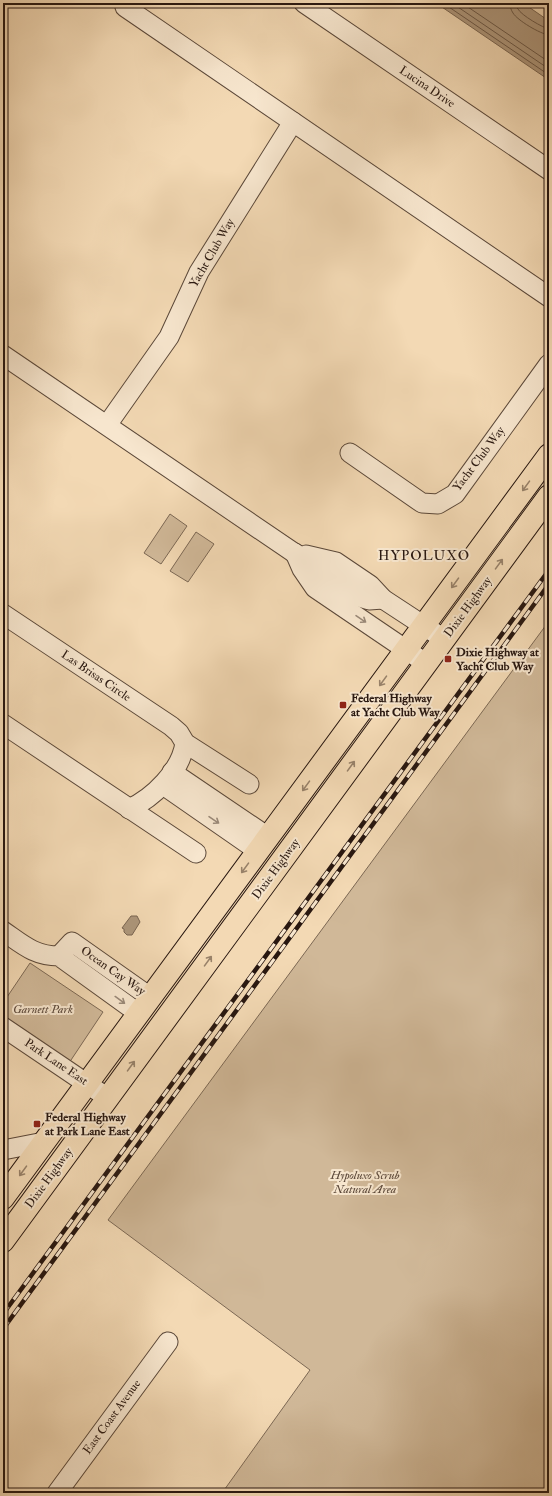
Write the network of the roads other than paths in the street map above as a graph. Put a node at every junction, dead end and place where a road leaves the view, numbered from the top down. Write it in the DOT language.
graph roads {
  1 [pos="304,3"];
  2 [pos="125,7"];
  3 [pos="293,122"];
  4 [pos="549,170"];
  5 [pos="549,297"];
  6 [pos="3,354"];
  7 [pos="549,364"];
  8 [pos="107,425"];
  9 [pos="350,453"];
  10 [pos="549,455"];
  11 [pos="549,496"];
  12 [pos="295,552"];
  13 [pos="347,589"];
  14 [pos="3,614"];
  15 [pos="424,625"];
  16 [pos="444,639"];
  17 [pos="406,650"];
  18 [pos="427,664"];
  19 [pos="3,724"];
  20 [pos="185,743"];
  21 [pos="167,778"];
  22 [pos="249,784"];
  23 [pos="129,809"];
  24 [pos="263,844"];
  25 [pos="196,854"];
  26 [pos="3,931"];
  27 [pos="59,956"];
  28 [pos="144,1005"];
  29 [pos="3,1027"];
  30 [pos="88,1084"];
  31 [pos="108,1098"];
  32 [pos="44,1142"];
  33 [pos="3,1150"];
  34 [pos="3,1198"];
  35 [pos="3,1241"];
  36 [pos="168,1342"];
  37 [pos="57,1493"];
  1 -- 4 [label="street, Lucina Drive"];
  2 -- 3 [label="street"];
  3 -- 5 [label="street"];
  3 -- 8 [label="street, Yacht Club Way"];
  6 -- 8 [label="street"];
  7 -- 9 [label="street, Yacht Club Way"];
  8 -- 12 [label="street"];
  10 -- 15 [label="main road, Dixie Highway, one-way"];
  16 -- 11 [label="main road, Dixie Highway, one-way"];
  12 -- 13 [label="street"];
  12 -- 13 [label="street"];
  13 -- 15 [label="street"];
  13 -- 17 [label="street, one-way"];
  14 -- 20 [label="street, Las Brisas Circle"];
  15 -- 16 [label="street"];
  15 -- 17 [label="main road, Dixie Highway"];
  16 -- 18 [label="main road, Dixie Highway"];
  17 -- 18 [label="street"];
  17 -- 24 [label="main road, Dixie Highway, one-way"];
  31 -- 18 [label="main road, Dixie Highway, one-way"];
  19 -- 23 [label="street"];
  20 -- 21 [label="street"];
  20 -- 22 [label="street, Las Brisas Circle"];
  21 -- 23 [label="street"];
  21 -- 24 [label="street"];
  23 -- 25 [label="street"];
  24 -- 28 [label="main road, Dixie Highway, one-way"];
  26 -- 27 [label="street, Ocean Cay Way"];
  27 -- 28 [label="street, Ocean Cay Way, one-way"];
  27 -- 28 [label="street, Ocean Cay Way"];
  28 -- 30 [label="main road, Dixie Highway"];
  29 -- 30 [label="street, Park Lane East"];
  30 -- 31 [label="street, Park Lane East"];
  30 -- 32 [label="main road, Dixie Highway"];
  31 -- 35 [label="main road, Dixie Highway"];
  32 -- 33 [label="street"];
  32 -- 34 [label="main road, Dixie Highway, one-way"];
  36 -- 37 [label="street, East Coast Avenue"];
}
